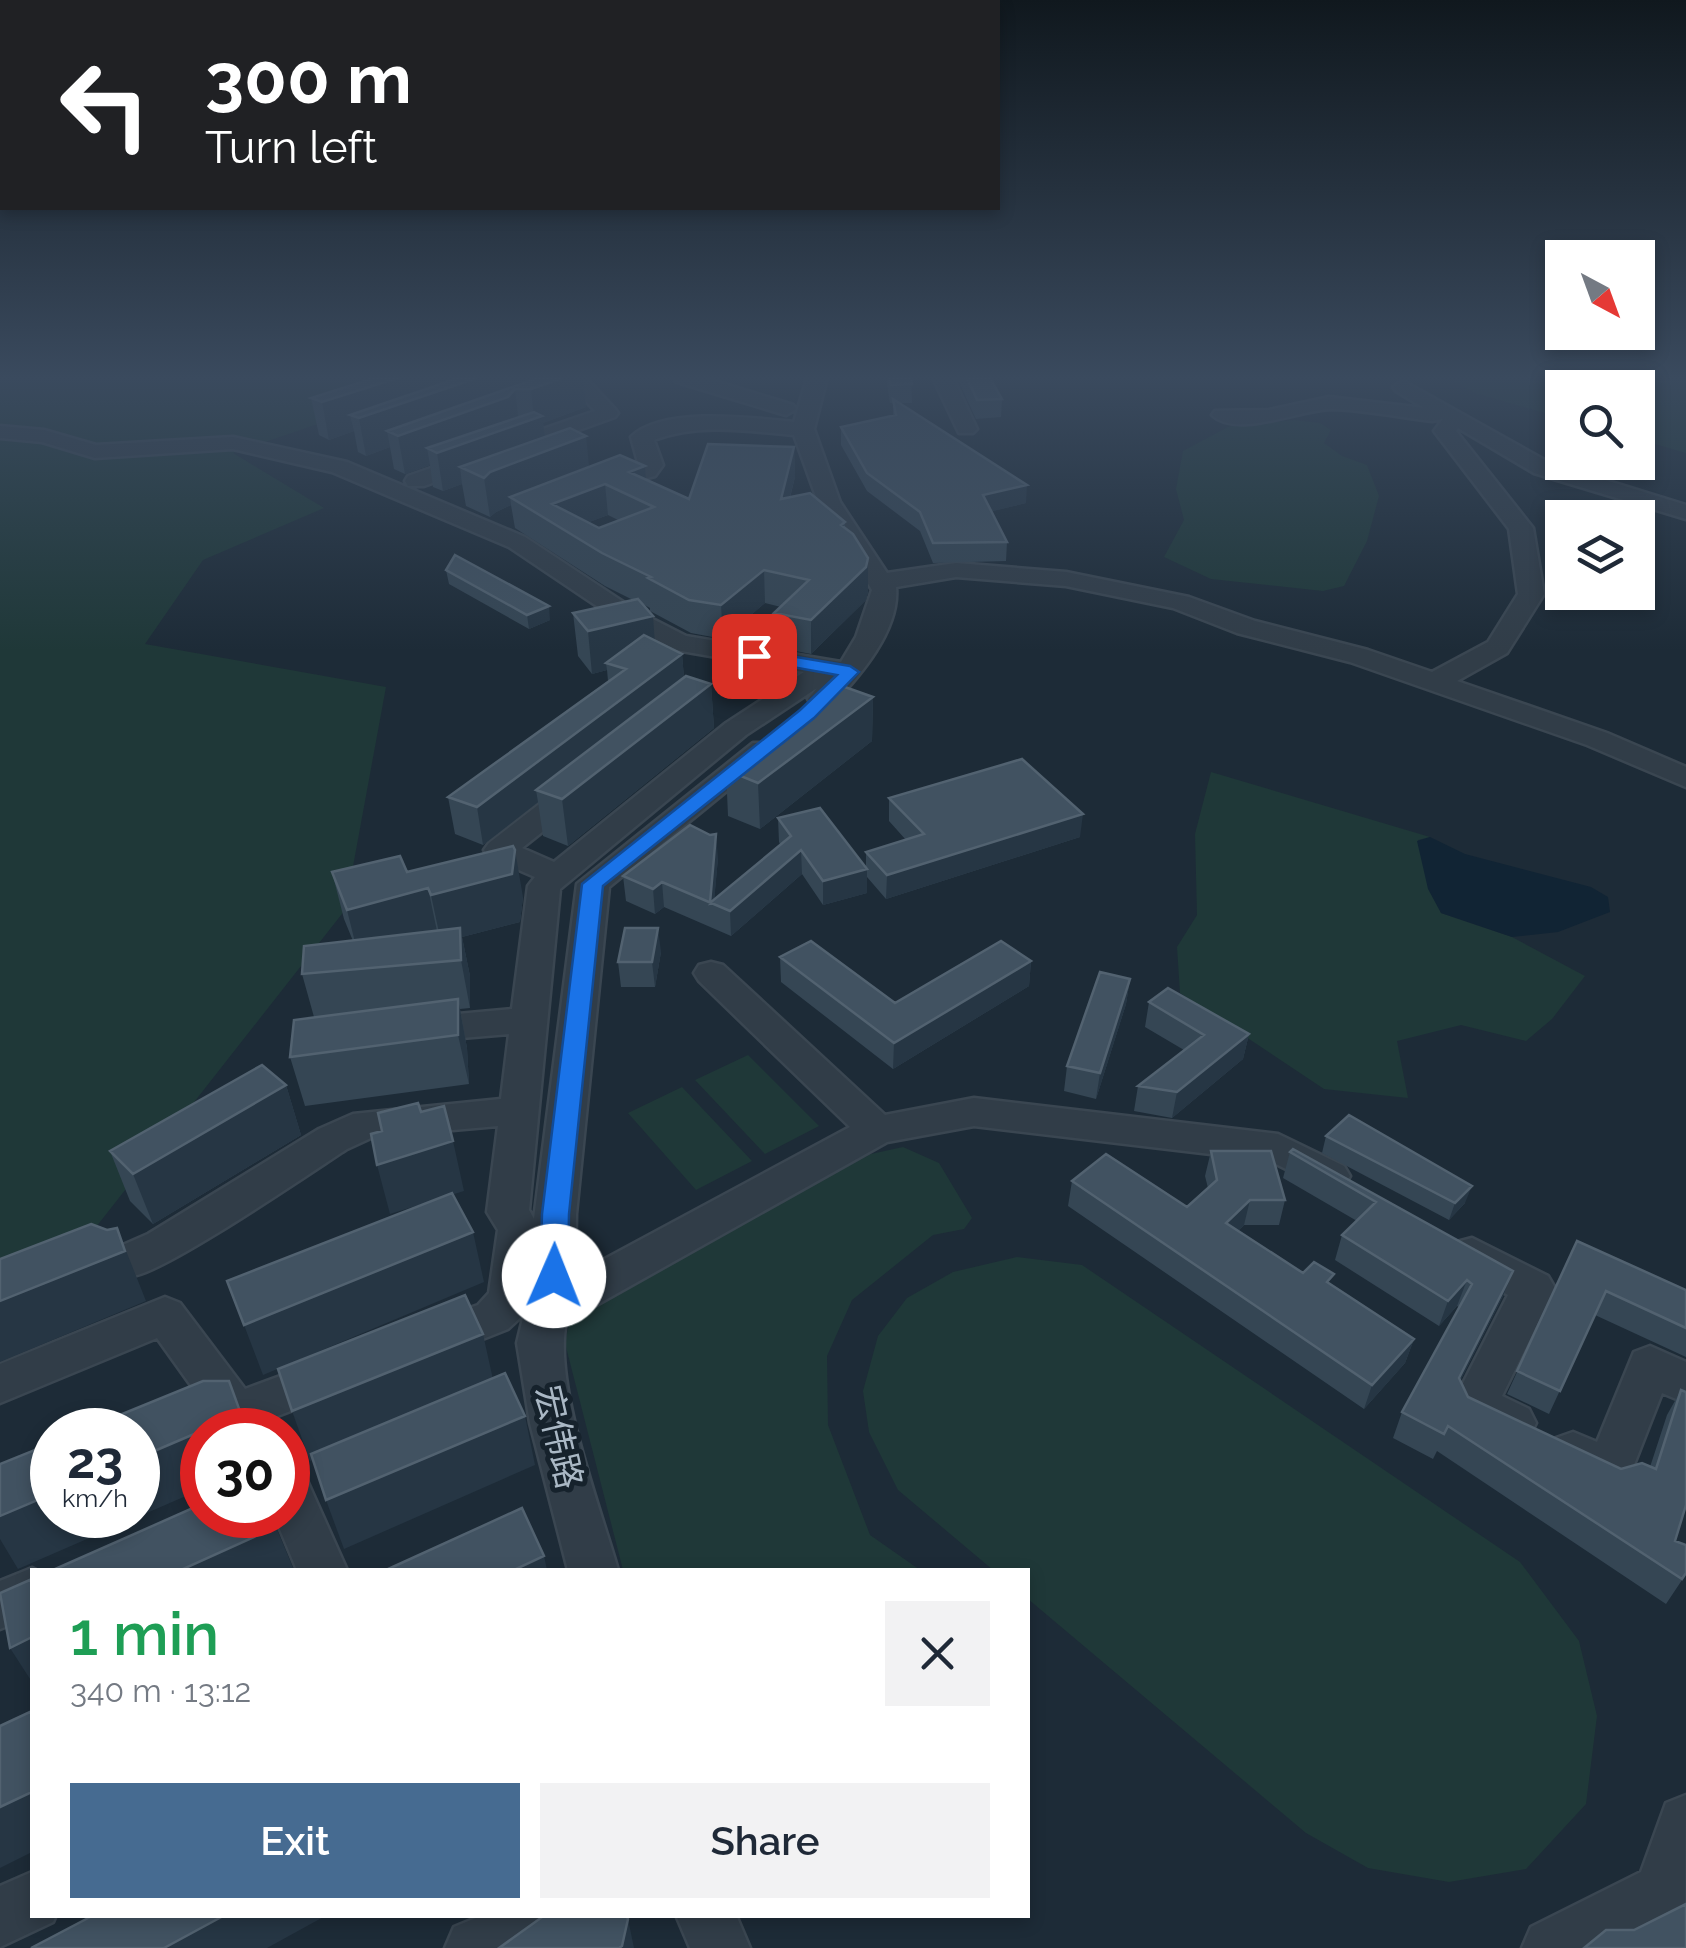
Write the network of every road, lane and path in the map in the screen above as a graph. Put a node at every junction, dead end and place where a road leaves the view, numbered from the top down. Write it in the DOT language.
graph roads {
  1 [pos="344,469"];
  2 [pos="449,469"];
  3 [pos="607,469"];
  4 [pos="649,469"];
  5 [pos="819,469"];
  6 [pos="1475,469"];
  7 [pos="1545,469"];
  8 [pos="618,475"];
  9 [pos="416,481"];
  10 [pos="570,494"];
  11 [pos="1686,512"];
  12 [pos="880,582"];
  13 [pos="839,670"];
  14 [pos="1434,682"];
  15 [pos="604,768"];
  16 [pos="1686,778"];
  17 [pos="558,874"];
  18 [pos="711,973"];
  19 [pos="528,1020"];
  20 [pos="389,1032"];
  21 [pos="518,1111"];
  22 [pos="877,1130"];
  23 [pos="1363,1194"];
  24 [pos="1431,1232"];
  25 [pos="131,1260"];
  26 [pos="546,1312"];
  27 [pos="400,1351"];
  28 [pos="362,1365"];
  29 [pos="0,1384"];
  30 [pos="1686,1384"];
  31 [pos="233,1408"];
  32 [pos="276,1408"];
  33 [pos="308,1538"];
  34 [pos="321,1568"];
  35 [pos="592,1568"];
  36 [pos="30,1593"];
  37 [pos="0,1606"];
  38 [pos="1686,1822"];
  39 [pos="30,1902"];
  40 [pos="0,1917"];
  41 [pos="556,1918"];
  42 [pos="707,1918"];
  43 [pos="475,1948"];
  44 [pos="720,1948"];
  45 [pos="1552,1948"];
  1 -- 13 [label="street"];
  2 -- 9 [label="street"];
  3 -- 8 [label="street"];
  4 -- 8 [label="street"];
  5 -- 12 [label="street"];
  6 -- 14 [label="street"];
  7 -- 11 [label="street"];
  8 -- 10 [label="street"];
  12 -- 13 [label="street, 宏伟路"];
  12 -- 14 [label="street"];
  13 -- 17 [label="street"];
  13 -- 26 [label="street, 宏伟路"];
  14 -- 16 [label="street"];
  15 -- 17 [label="street"];
  17 -- 19 [label="street"];
  18 -- 22 [label="street"];
  19 -- 20 [label="street"];
  19 -- 21 [label="street"];
  21 -- 25 [label="street"];
  21 -- 27 [label="street"];
  22 -- 23 [label="street"];
  22 -- 26 [label="street"];
  24 -- 30 [label="street"];
  26 -- 35 [label="street, 宏伟路"];
  28 -- 32 [label="street"];
  29 -- 31 [label="street"];
  33 -- 34 [label="street"];
  36 -- 37 [label="street"];
  38 -- 45 [label="street"];
  39 -- 40 [label="street"];
  41 -- 43 [label="street"];
  42 -- 44 [label="street"];
}
